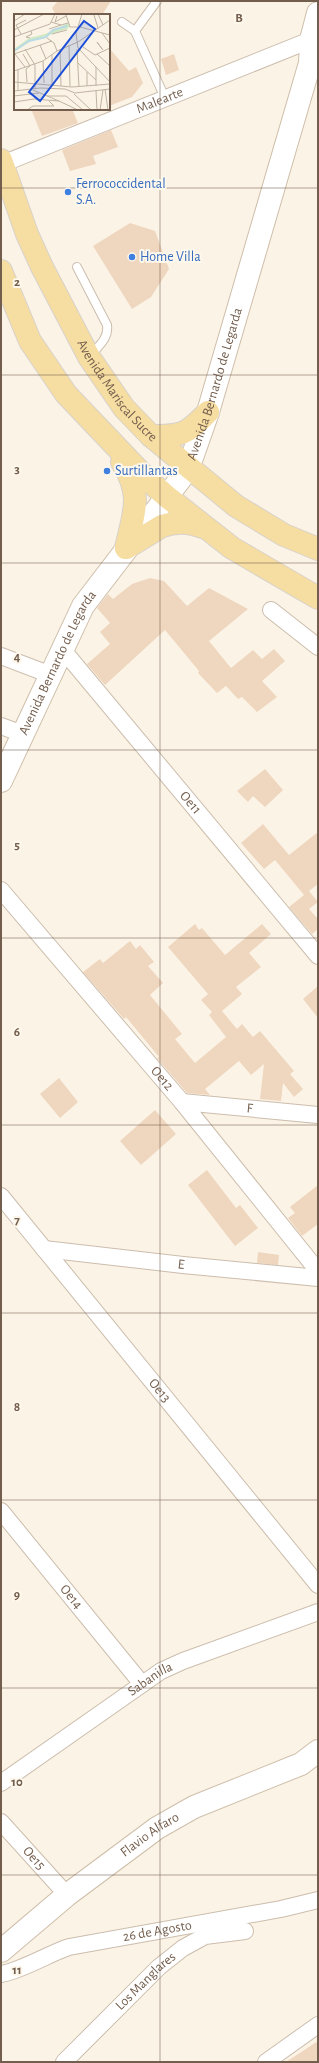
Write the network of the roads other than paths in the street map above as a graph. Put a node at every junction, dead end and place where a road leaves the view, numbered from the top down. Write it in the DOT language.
graph roads {
  1 [pos="157,1"];
  2 [pos="318,13"];
  3 [pos="122,22"];
  4 [pos="135,32"];
  5 [pos="314,48"];
  6 [pos="165,98"];
  7 [pos="2,162"];
  8 [pos="77,267"];
  9 [pos="1,271"];
  10 [pos="89,357"];
  11 [pos="208,412"];
  12 [pos="151,436"];
  13 [pos="111,442"];
  14 [pos="188,469"];
  15 [pos="166,496"];
  16 [pos="207,529"];
  17 [pos="126,548"];
  18 [pos="318,549"];
  19 [pos="318,598"];
  20 [pos="271,610"];
  21 [pos="318,647"];
  22 [pos="63,650"];
  23 [pos="1,656"];
  24 [pos="51,675"];
  25 [pos="1,726"];
  26 [pos="23,734"];
  27 [pos="1,781"];
  28 [pos="1,890"];
  29 [pos="315,949"];
  30 [pos="182,1102"];
  31 [pos="318,1115"];
  32 [pos="1,1196"];
  33 [pos="44,1248"];
  34 [pos="318,1271"];
  35 [pos="318,1278"];
  36 [pos="1,1511"];
  37 [pos="318,1585"];
  38 [pos="318,1612"];
  39 [pos="142,1684"];
  40 [pos="318,1751"];
  41 [pos="1,1783"];
  42 [pos="1,1822"];
  43 [pos="67,1895"];
  44 [pos="318,1900"];
  45 [pos="245,1931"];
  46 [pos="1,1951"];
  47 [pos="1,1974"];
  48 [pos="318,2025"];
  49 [pos="64,2062"];
  50 [pos="266,2062"];
  1 -- 4 [label="lane"];
  2 -- 5 [label="street, Avenida Bernardo de Legarda"];
  3 -- 4 [label="lane"];
  4 -- 6 [label="lane"];
  5 -- 6 [label="street, Malearte"];
  5 -- 11 [label="street, Avenida Bernardo de Legarda"];
  6 -- 7 [label="street, Malearte"];
  7 -- 10 [label="main road, Avenida Mariscal Sucre"];
  8 -- 10 [label="lane"];
  9 -- 13 [label="main road"];
  10 -- 12 [label="main road, Avenida Mariscal Sucre"];
  11 -- 12 [label="main road"];
  11 -- 14 [label="street, Avenida Bernardo de Legarda"];
  12 -- 14 [label="main road, Avenida Mariscal Sucre"];
  13 -- 15 [label="main road"];
  13 -- 17 [label="main road"];
  14 -- 15 [label="street, Avenida Bernardo de Legarda"];
  14 -- 18 [label="main road, Avenida Mariscal Sucre"];
  15 -- 16 [label="main road"];
  15 -- 17 [label="street, Avenida Bernardo de Legarda"];
  16 -- 17 [label="main road"];
  16 -- 19 [label="main road"];
  17 -- 22 [label="street, Avenida Bernardo de Legarda"];
  20 -- 21 [label="street"];
  22 -- 24 [label="street, Avenida Bernardo de Legarda"];
  22 -- 29 [label="street, Oe11"];
  23 -- 24 [label="street"];
  24 -- 26 [label="street, Avenida Bernardo de Legarda"];
  25 -- 26 [label="street"];
  26 -- 27 [label="street, Avenida Bernardo de Legarda"];
  28 -- 30 [label="street, Oe12"];
  30 -- 31 [label="street, F"];
  30 -- 34 [label="street, Oe12"];
  32 -- 33 [label="street, Oe13"];
  33 -- 35 [label="street, E"];
  33 -- 37 [label="street, Oe13"];
  36 -- 39 [label="street, Oe14"];
  38 -- 39 [label="street, Sabanilla"];
  39 -- 41 [label="street, Sabanilla"];
  40 -- 43 [label="street, Flavio Alfaro"];
  42 -- 43 [label="street, Oe15"];
  43 -- 46 [label="street, Flavio Alfaro"];
  44 -- 47 [label="street, 26 de Agosto"];
  45 -- 49 [label="street, Los Manglares"];
  48 -- 50 [label="street"];
}
